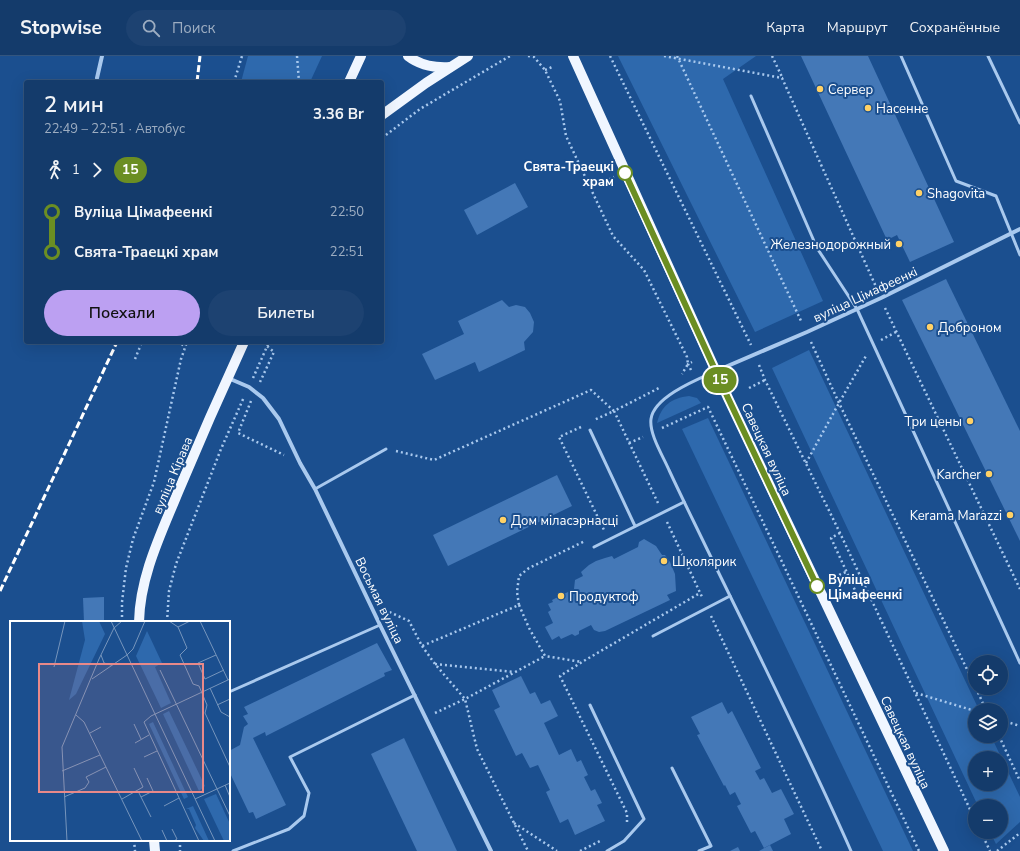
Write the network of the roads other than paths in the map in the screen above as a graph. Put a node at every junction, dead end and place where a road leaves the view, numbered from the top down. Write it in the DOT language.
graph roads {
  1 [pos="102,56"];
  2 [pos="361,56"];
  3 [pos="408,56"];
  4 [pos="468,56"];
  5 [pos="573,56"];
  6 [pos="901,56"];
  7 [pos="988,56"];
  8 [pos="450,67"];
  9 [pos="97,78"];
  10 [pos="350,80"];
  11 [pos="751,96"];
  12 [pos="384,114"];
  13 [pos="1020,123"];
  14 [pos="1020,230"];
  15 [pos="1011,234"];
  16 [pos="1020,255"];
  17 [pos="856,309"];
  18 [pos="243,344"];
  19 [pos="716,371"];
  20 [pos="228,378"];
  21 [pos="590,430"];
  22 [pos="386,449"];
  23 [pos="315,488"];
  24 [pos="684,502"];
  25 [pos="635,526"];
  26 [pos="594,546"];
  27 [pos="730,596"];
  28 [pos="139,621"];
  29 [pos="380,625"];
  30 [pos="653,636"];
  31 [pos="1020,663"];
  32 [pos="230,692"];
  33 [pos="415,695"];
  34 [pos="590,705"];
  35 [pos="672,768"];
  36 [pos="614,847"];
  37 [pos="233,851"];
  38 [pos="491,851"];
  39 [pos="607,851"];
  40 [pos="616,851"];
  41 [pos="700,851"];
  42 [pos="850,851"];
  43 [pos="944,851"];
  1 -- 9 [label="street"];
  2 -- 10 [label="main road"];
  3 -- 8 [label="main road"];
  4 -- 8 [label="main road"];
  5 -- 19 [label="main road, Савецкая вуліца"];
  6 -- 15 [label="lane"];
  7 -- 13 [label="lane"];
  8 -- 12 [label="main road"];
  11 -- 17 [label="lane"];
  14 -- 15 [label="street, вуліца Цімафеенкі"];
  15 -- 16 [label="lane"];
  15 -- 17 [label="street, вуліца Цімафеенкі"];
  17 -- 19 [label="street, вуліца Цімафеенкі"];
  17 -- 31 [label="lane"];
  18 -- 20 [label="main road, вуліца Кірава"];
  19 -- 24 [label="lane"];
  19 -- 43 [label="main road, Савецкая вуліца"];
  20 -- 23 [label="street, Восьмая вуліца"];
  20 -- 28 [label="main road, вуліца Кірава"];
  21 -- 25 [label="lane"];
  22 -- 23 [label="lane"];
  23 -- 29 [label="street, Восьмая вуліца"];
  24 -- 25 [label="lane"];
  24 -- 27 [label="lane"];
  25 -- 26 [label="lane"];
  27 -- 30 [label="lane"];
  27 -- 42 [label="lane"];
  29 -- 32 [label="lane"];
  29 -- 33 [label="street, Восьмая вуліца"];
  33 -- 37 [label="lane"];
  33 -- 38 [label="street, Восьмая вуліца"];
  34 -- 36 [label="lane"];
  35 -- 41 [label="lane"];
  36 -- 39 [label="lane"];
  36 -- 40 [label="lane"];
}
